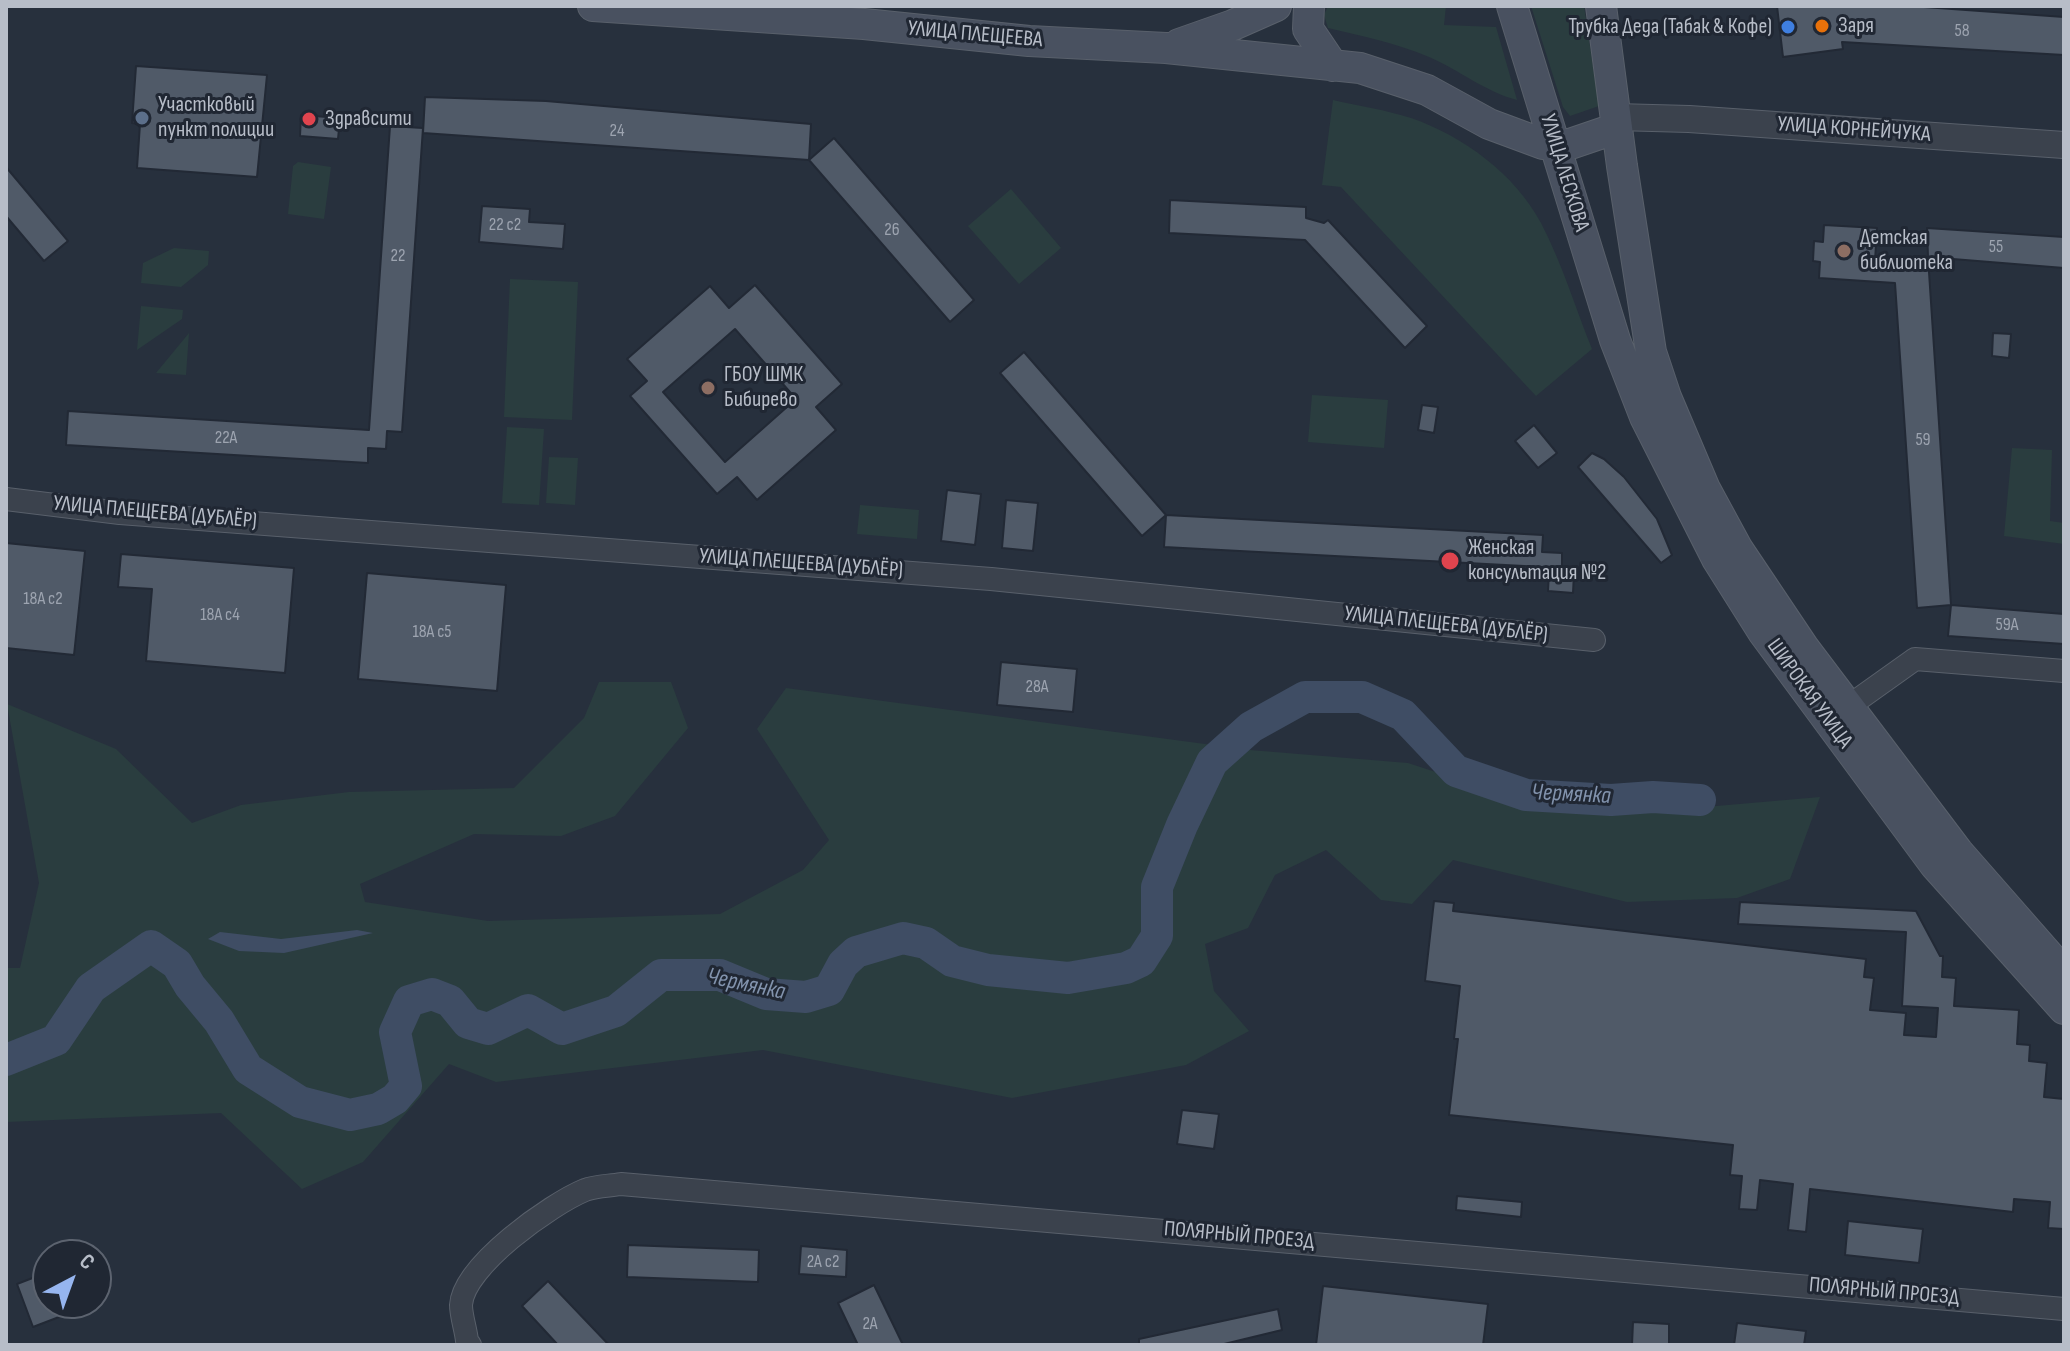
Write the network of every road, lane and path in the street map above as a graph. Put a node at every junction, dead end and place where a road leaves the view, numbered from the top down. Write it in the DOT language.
graph roads {
  1 [pos="593,6"];
  2 [pos="1276,6"];
  3 [pos="1309,6"];
  4 [pos="1512,6"];
  5 [pos="1601,6"];
  6 [pos="1166,48"];
  7 [pos="1333,66"];
  8 [pos="1625,120"];
  9 [pos="1555,145"];
  10 [pos="2064,145"];
  11 [pos="1615,340"];
  12 [pos="6,499"];
  13 [pos="1594,640"];
  14 [pos="2064,671"];
  15 [pos="1849,706"];
  16 [pos="2064,973"];
  17 [pos="2064,1009"];
  18 [pos="2064,1309"];
  19 [pos="470,1345"];
  1 -- 6 [label="main road, УЛИЦА ПЛЕЩЕЕВА"];
  2 -- 6 [label="main road, УЛИЦА ПЛЕЩЕЕВА"];
  3 -- 7 [label="main road"];
  4 -- 9 [label="main road, УЛИЦА ЛЕСКОВА"];
  5 -- 8 [label="main road"];
  6 -- 7 [label="main road, УЛИЦА ПЛЕЩЕЕВА"];
  7 -- 9 [label="main road, УЛИЦА ПЛЕЩЕЕВА"];
  8 -- 9 [label="main road, УЛИЦА ПЛЕЩЕЕВА"];
  8 -- 10 [label="street, УЛИЦА КОРНЕЙЧУКА"];
  8 -- 15 [label="main road, ШИРОКАЯ УЛИЦА"];
  9 -- 11 [label="main road, УЛИЦА ЛЕСКОВА"];
  11 -- 17 [label="main road, ШИРОКАЯ УЛИЦА"];
  12 -- 13 [label="street, УЛИЦА ПЛЕЩЕЕВА (ДУБЛЁР)"];
  14 -- 15 [label="street"];
  15 -- 16 [label="main road, ШИРОКАЯ УЛИЦА"];
  18 -- 19 [label="street, ПОЛЯРНЫЙ ПРОЕЗД"];
}
